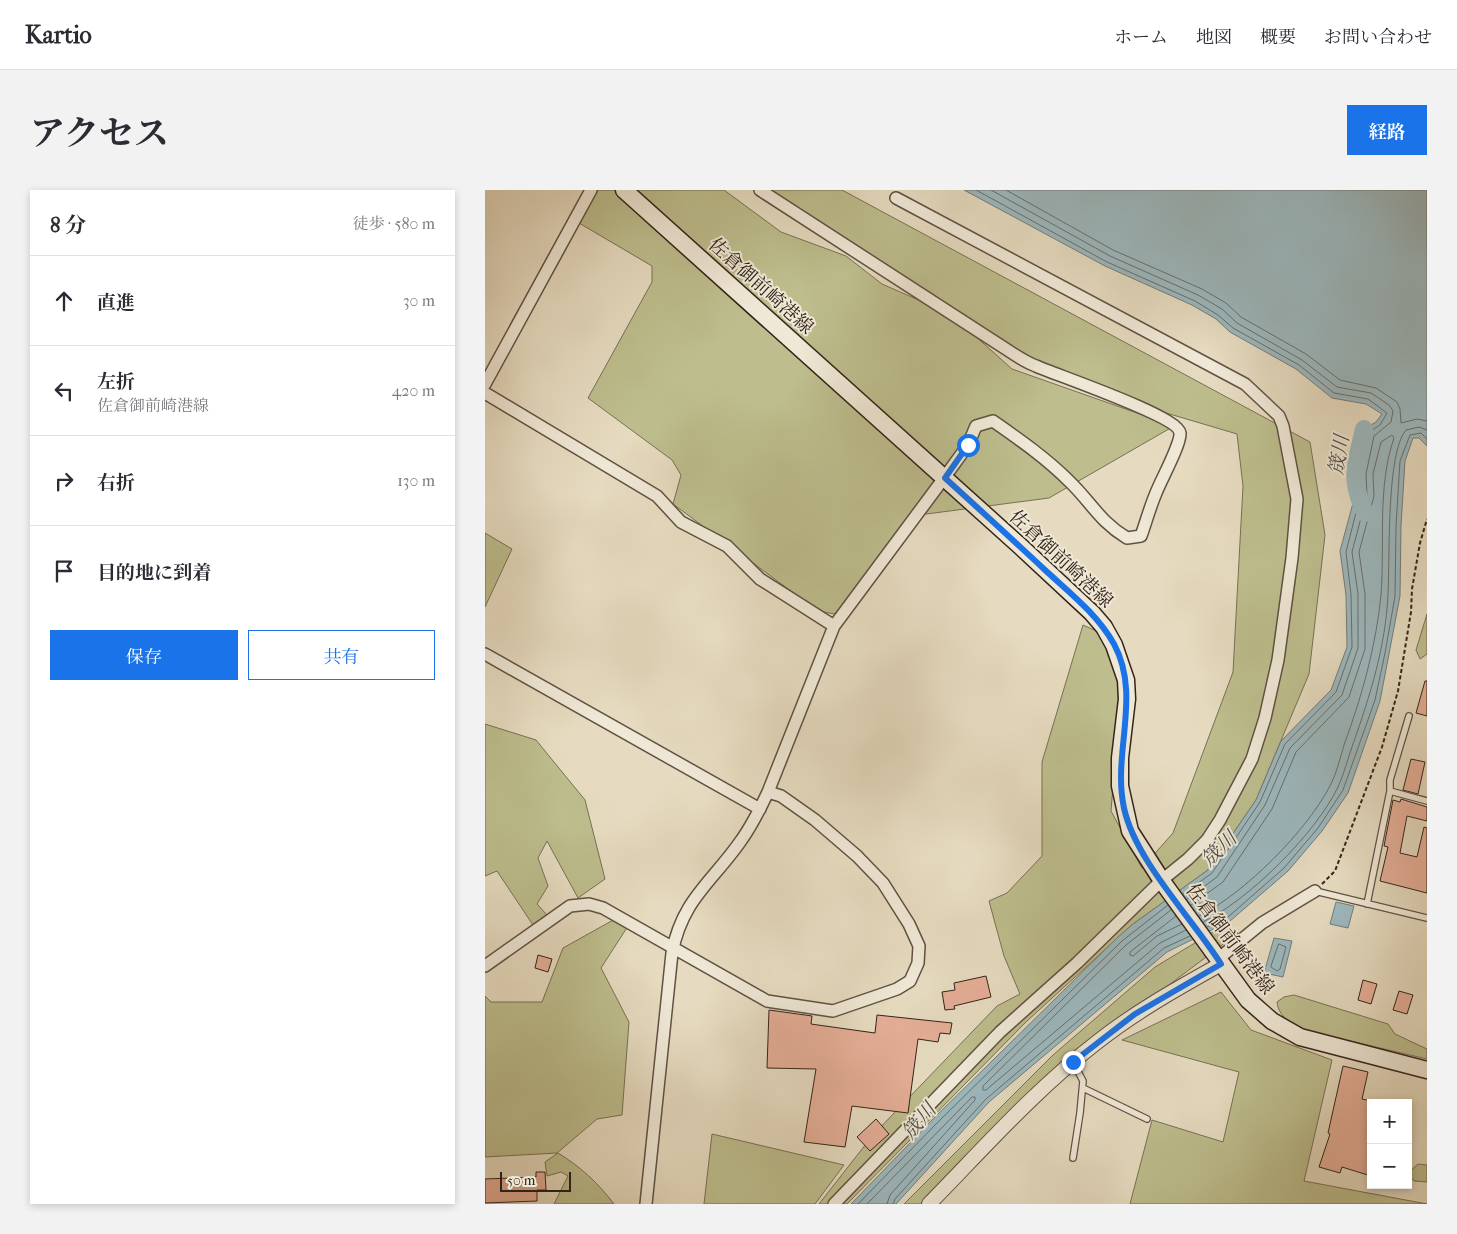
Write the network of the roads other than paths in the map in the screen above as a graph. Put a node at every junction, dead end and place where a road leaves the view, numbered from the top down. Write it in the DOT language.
graph roads {
  1 [pos="591,190"];
  2 [pos="624,190"];
  3 [pos="760,190"];
  4 [pos="896,198"];
  5 [pos="485,384"];
  6 [pos="485,393"];
  7 [pos="945,478"];
  8 [pos="834,626"];
  9 [pos="485,654"];
  10 [pos="1409,716"];
  11 [pos="1390,791"];
  12 [pos="768,792"];
  13 [pos="1427,801"];
  14 [pos="760,809"];
  15 [pos="1163,882"];
  16 [pos="1315,891"];
  17 [pos="1367,904"];
  18 [pos="1427,918"];
  19 [pos="673,947"];
  20 [pos="1220,961"];
  21 [pos="485,966"];
  22 [pos="1073,1062"];
  23 [pos="1427,1070"];
  24 [pos="1083,1088"];
  25 [pos="1147,1119"];
  26 [pos="1073,1158"];
  27 [pos="646,1204"];
  28 [pos="834,1204"];
  29 [pos="929,1204"];
  1 -- 5 [label="street"];
  2 -- 7 [label="main road, 佐倉御前崎港線"];
  3 -- 7 [label="street"];
  4 -- 15 [label="street"];
  6 -- 8 [label="street"];
  7 -- 8 [label="street"];
  7 -- 15 [label="main road, 佐倉御前崎港線"];
  8 -- 12 [label="street"];
  9 -- 14 [label="street"];
  10 -- 11 [label="lane"];
  11 -- 13 [label="lane"];
  11 -- 17 [label="lane"];
  12 -- 14 [label="street"];
  12 -- 19 [label="street"];
  14 -- 19 [label="street"];
  15 -- 20 [label="main road, 佐倉御前崎港線"];
  15 -- 28 [label="street"];
  16 -- 17 [label="lane"];
  16 -- 20 [label="street"];
  17 -- 18 [label="lane"];
  19 -- 21 [label="street"];
  19 -- 27 [label="street"];
  20 -- 22 [label="street"];
  20 -- 23 [label="main road, 佐倉御前崎港線"];
  22 -- 24 [label="lane"];
  22 -- 29 [label="street"];
  24 -- 25 [label="lane"];
  24 -- 26 [label="lane"];
}
